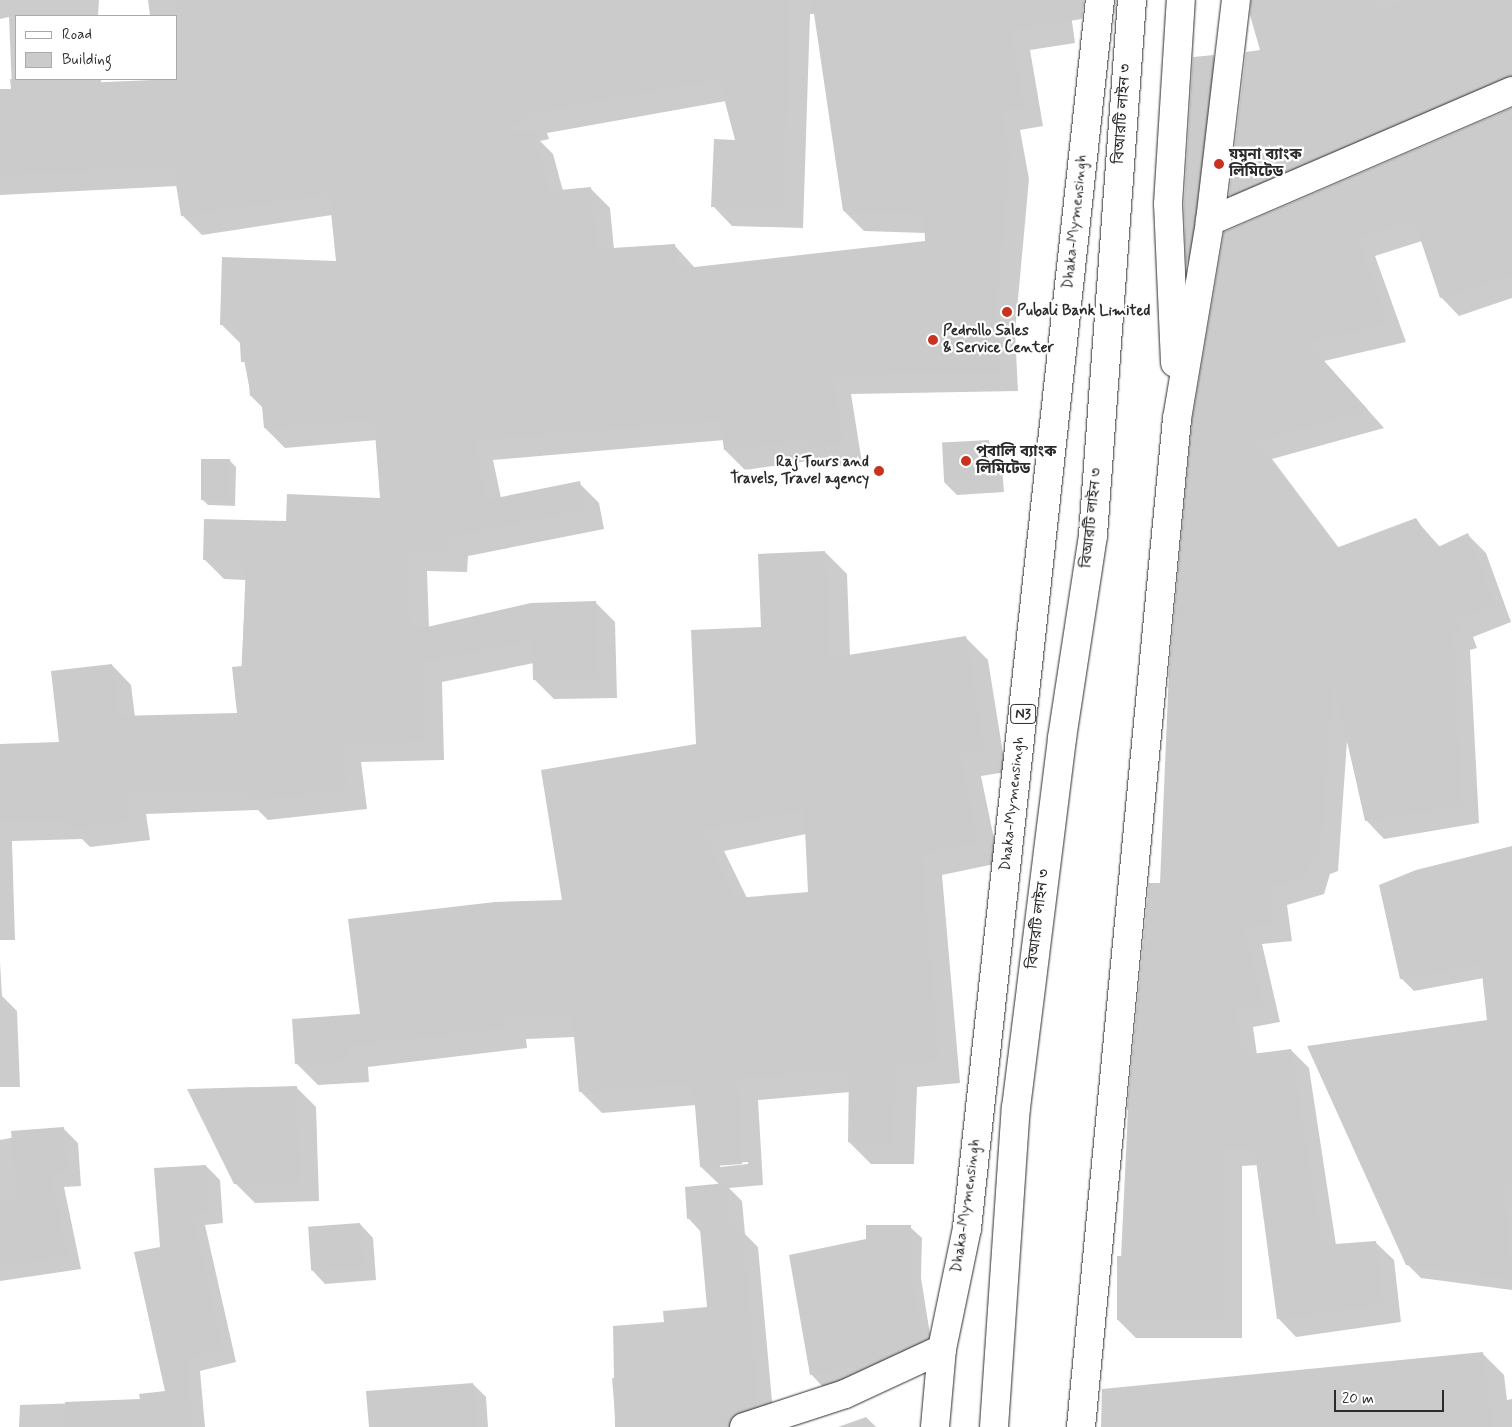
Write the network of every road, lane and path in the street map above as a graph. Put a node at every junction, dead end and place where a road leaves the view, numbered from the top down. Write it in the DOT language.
graph roads {
  1 [pos="1100,0"];
  2 [pos="1132,0"];
  3 [pos="1181,0"];
  4 [pos="1236,0"];
  5 [pos="1512,91"];
  6 [pos="1210,221"];
  7 [pos="1177,419"];
  8 [pos="1016,1108"];
  9 [pos="967,1228"];
  10 [pos="942,1349"];
  11 [pos="744,1427"];
  12 [pos="935,1427"];
  13 [pos="994,1427"];
  14 [pos="1081,1427"];
  1 -- 9 [label="main road, Dhaka-Mymensingh / N3"];
  2 -- 8 [label="main road, বিআরটি লাইন ৩"];
  3 -- 7 [label="main road"];
  4 -- 6 [label="main road"];
  5 -- 6 [label="main road"];
  6 -- 7 [label="main road"];
  7 -- 14 [label="main road"];
  8 -- 9 [label="main road"];
  8 -- 13 [label="main road"];
  9 -- 10 [label="main road, Dhaka-Mymensingh / N3"];
  10 -- 11 [label="main road"];
  10 -- 12 [label="main road, Dhaka-Mymensingh / N3"];
}
